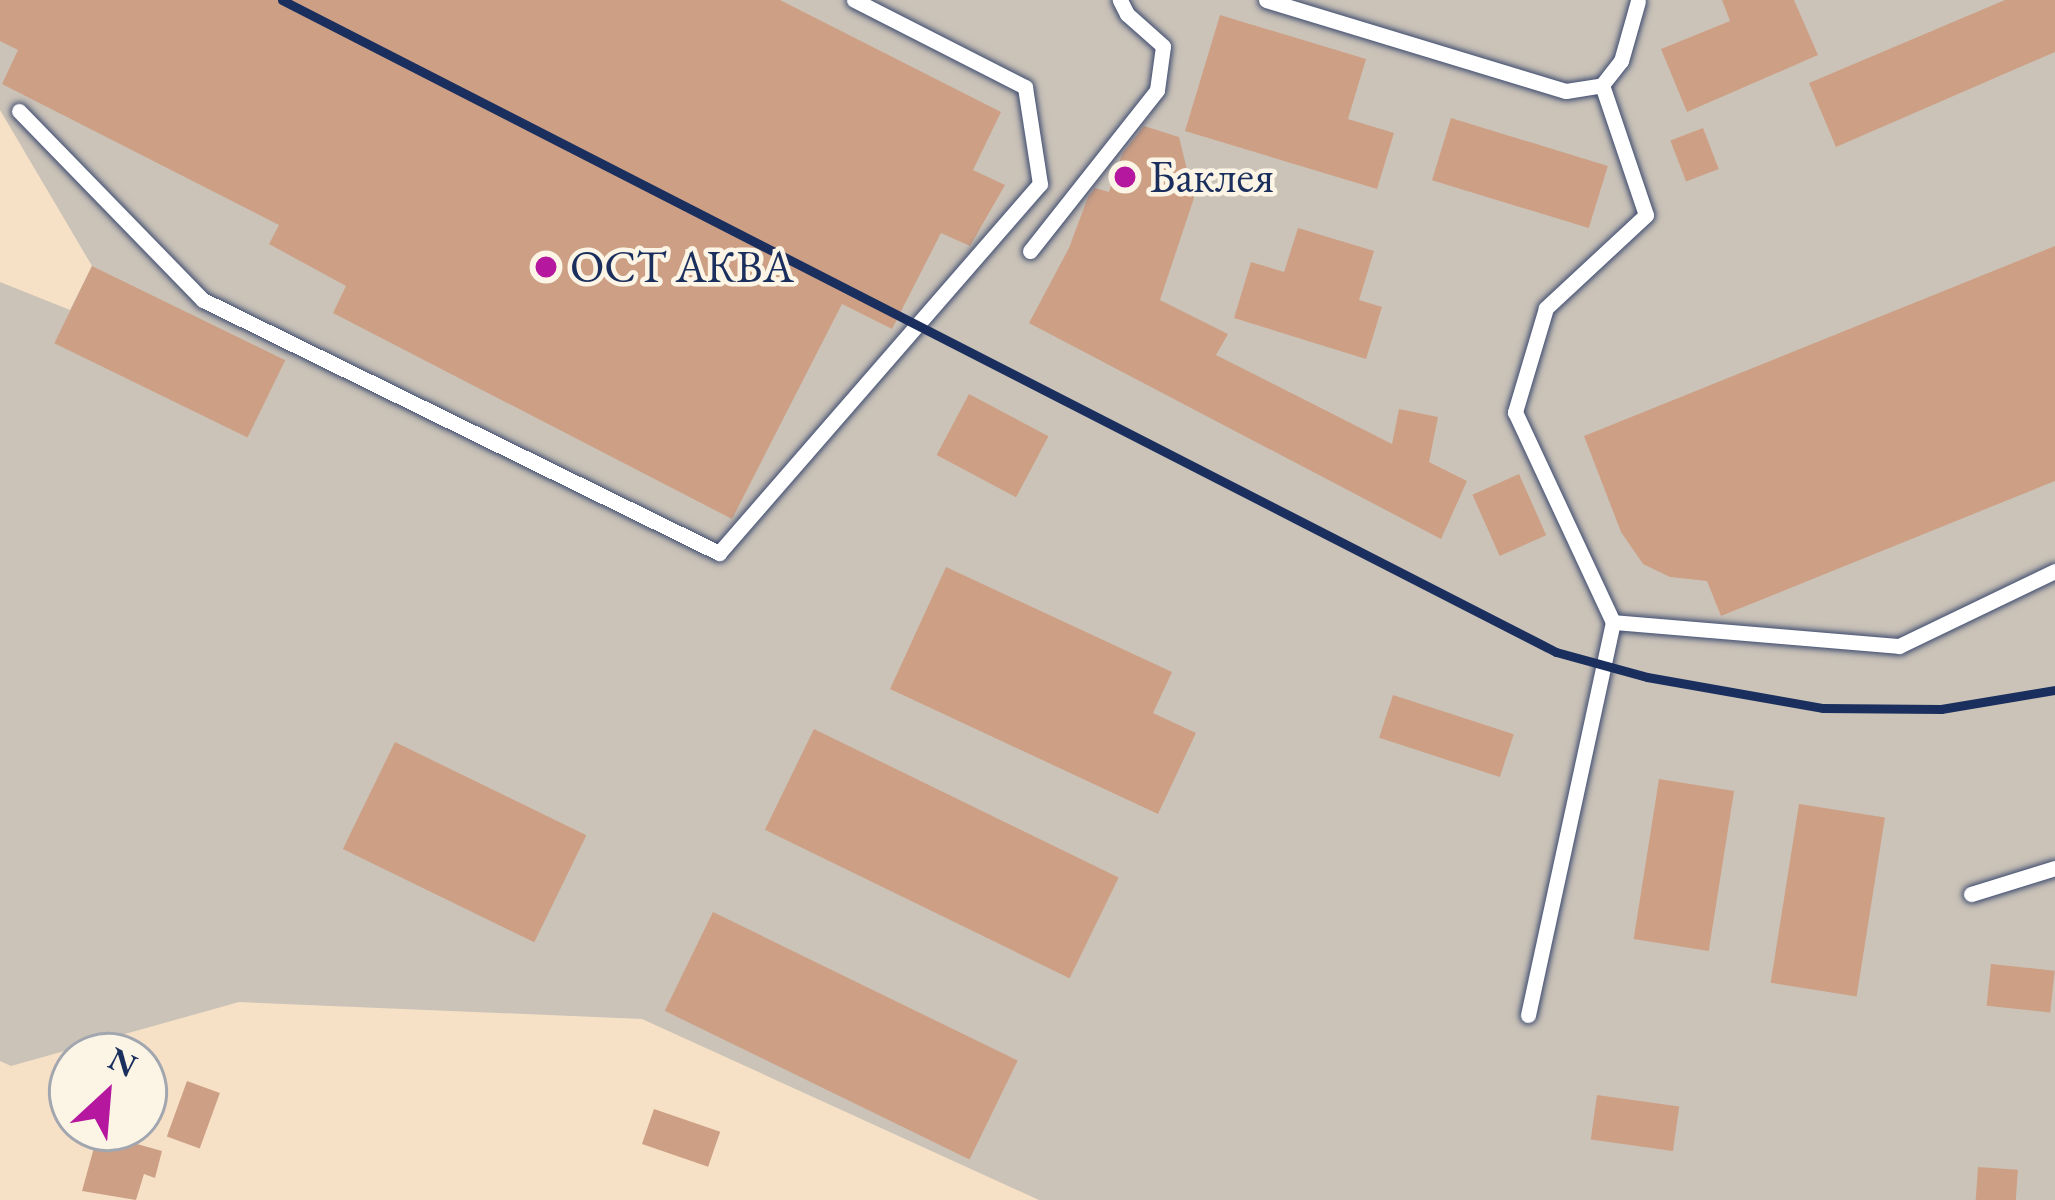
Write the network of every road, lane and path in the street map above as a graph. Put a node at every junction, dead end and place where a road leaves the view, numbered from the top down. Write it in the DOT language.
graph roads {
  1 [pos="854,0"];
  2 [pos="1120,0"];
  3 [pos="1266,0"];
  4 [pos="1638,1"];
  5 [pos="1602,86"];
  6 [pos="19,111"];
  7 [pos="1030,251"];
  8 [pos="2055,571"];
  9 [pos="1613,622"];
  10 [pos="2055,868"];
  11 [pos="1971,894"];
  12 [pos="1528,1015"];
  1 -- 6 [label="lane"];
  2 -- 7 [label="lane"];
  3 -- 5 [label="lane"];
  4 -- 5 [label="lane"];
  5 -- 9 [label="lane"];
  8 -- 9 [label="lane"];
  9 -- 12 [label="lane"];
  10 -- 11 [label="lane"];
}
